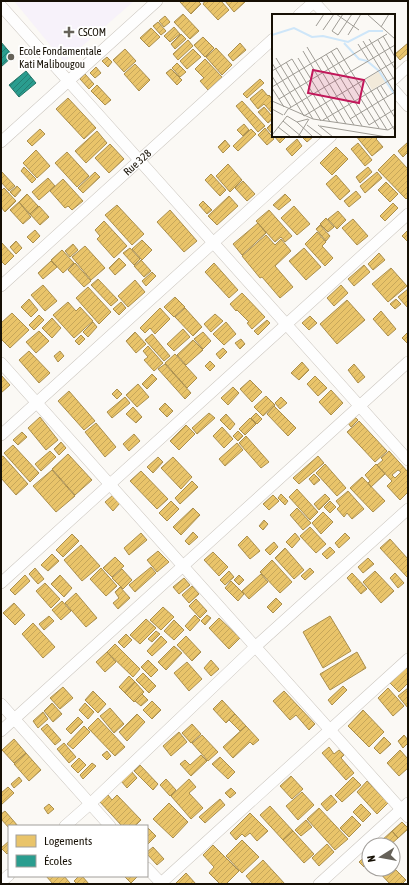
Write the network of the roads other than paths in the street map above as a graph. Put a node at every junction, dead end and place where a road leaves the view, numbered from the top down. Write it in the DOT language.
graph roads {
  1 [pos="157,1"];
  2 [pos="314,1"];
  3 [pos="1,6"];
  4 [pos="300,14"];
  5 [pos="325,14"];
  6 [pos="272,40"];
  7 [pos="408,66"];
  8 [pos="395,78"];
  9 [pos="68,81"];
  10 [pos="395,91"];
  11 [pos="408,106"];
  12 [pos="330,137"];
  13 [pos="1,142"];
  14 [pos="140,160"];
  15 [pos="408,214"];
  16 [pos="213,243"];
  17 [pos="1,286"];
  18 [pos="286,324"];
  19 [pos="408,362"];
  20 [pos="1,363"];
  21 [pos="37,402"];
  22 [pos="359,406"];
  23 [pos="1,435"];
  24 [pos="408,460"];
  25 [pos="110,484"];
  26 [pos="408,509"];
  27 [pos="183,566"];
  28 [pos="1,582"];
  29 [pos="255,647"];
  30 [pos="408,659"];
  31 [pos="1,704"];
  32 [pos="14,719"];
  33 [pos="1,730"];
  34 [pos="330,730"];
  35 [pos="90,804"];
  36 [pos="406,810"];
  37 [pos="66,825"];
  38 [pos="109,825"];
  39 [pos="148,869"];
  40 [pos="161,884"];
  41 [pos="319,884"];
  1 -- 9 [label="street"];
  2 -- 4 [label="street"];
  2 -- 5 [label="street"];
  3 -- 9 [label="street"];
  6 -- 14 [label="street, Rue 328"];
  7 -- 8 [label="street"];
  9 -- 13 [label="street"];
  9 -- 14 [label="street"];
  10 -- 11 [label="street"];
  12 -- 16 [label="street"];
  14 -- 16 [label="street"];
  14 -- 17 [label="street, Rue 328"];
  15 -- 18 [label="street"];
  16 -- 18 [label="street"];
  16 -- 21 [label="street"];
  18 -- 22 [label="street"];
  18 -- 25 [label="street"];
  19 -- 22 [label="street"];
  20 -- 21 [label="street"];
  21 -- 23 [label="street"];
  21 -- 25 [label="street"];
  22 -- 24 [label="street"];
  22 -- 27 [label="street"];
  25 -- 27 [label="street"];
  25 -- 28 [label="street"];
  26 -- 29 [label="street"];
  27 -- 29 [label="street"];
  27 -- 32 [label="street"];
  29 -- 34 [label="street"];
  29 -- 35 [label="street"];
  30 -- 34 [label="street"];
  31 -- 32 [label="street"];
  32 -- 33 [label="street"];
  32 -- 35 [label="street"];
  34 -- 36 [label="street"];
  34 -- 40 [label="street"];
  35 -- 37 [label="street"];
  35 -- 38 [label="street"];
  36 -- 41 [label="street"];
  39 -- 40 [label="street"];
}
